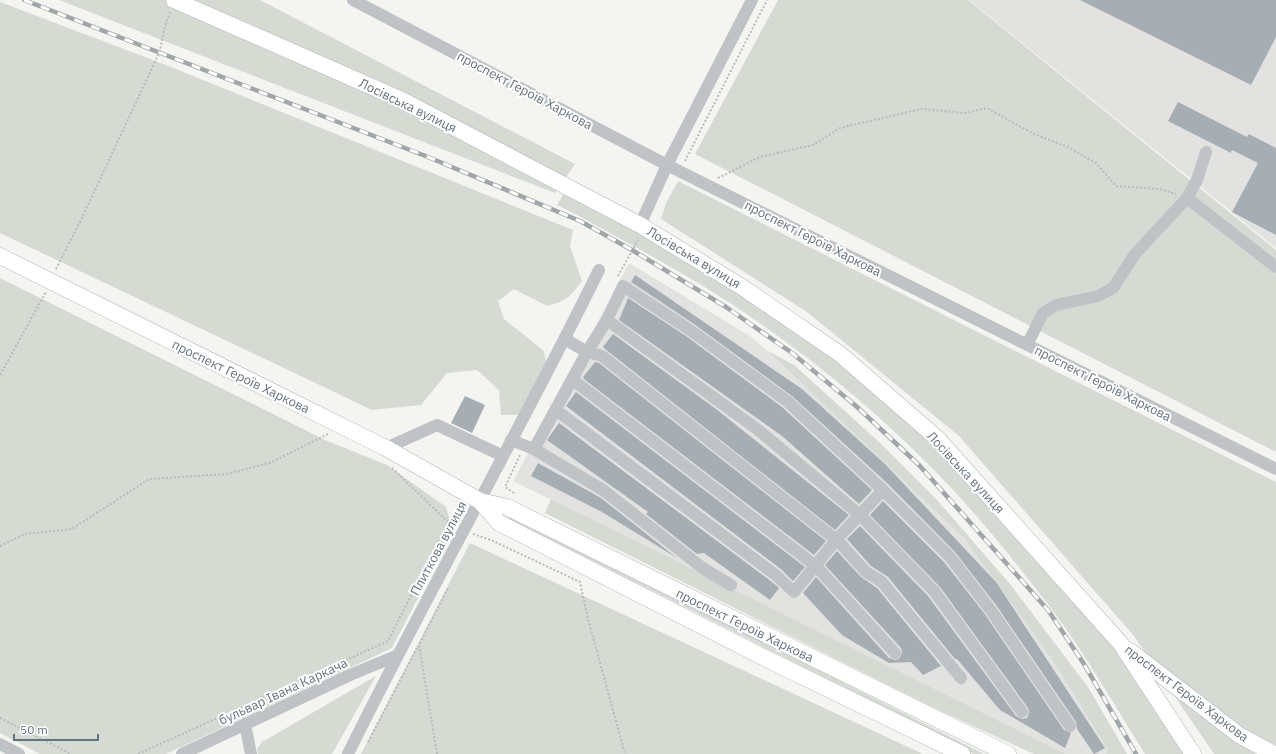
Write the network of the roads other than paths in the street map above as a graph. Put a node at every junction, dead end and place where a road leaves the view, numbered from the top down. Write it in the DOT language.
graph roads {
  1 [pos="353,0"];
  2 [pos="752,0"];
  3 [pos="176,1"];
  4 [pos="1206,152"];
  5 [pos="667,165"];
  6 [pos="1187,198"];
  7 [pos="640,224"];
  8 [pos="0,256"];
  9 [pos="1276,267"];
  10 [pos="599,270"];
  11 [pos="607,320"];
  12 [pos="565,339"];
  13 [pos="1027,345"];
  14 [pos="587,352"];
  15 [pos="573,380"];
  16 [pos="556,410"];
  17 [pos="511,440"];
  18 [pos="386,448"];
  19 [pos="534,449"];
  20 [pos="503,456"];
  21 [pos="1276,470"];
  22 [pos="883,490"];
  23 [pos="480,501"];
  24 [pos="860,515"];
  25 [pos="836,540"];
  26 [pos="816,566"];
  27 [pos="731,585"];
  28 [pos="1121,644"];
  29 [pos="895,653"];
  30 [pos="396,656"];
  31 [pos="961,678"];
  32 [pos="1022,712"];
  33 [pos="244,724"];
  34 [pos="1070,726"];
  35 [pos="0,744"];
  36 [pos="197,751"];
  37 [pos="19,754"];
  38 [pos="182,754"];
  39 [pos="251,754"];
  40 [pos="348,754"];
  41 [pos="962,754"];
  42 [pos="1008,754"];
  43 [pos="1193,754"];
  44 [pos="1274,754"];
  1 -- 5 [label="street, проспект Героїв Харкова"];
  2 -- 5 [label="street"];
  3 -- 7 [label="main road, Лосівська вулиця"];
  4 -- 6 [label="street"];
  5 -- 7 [label="street"];
  5 -- 13 [label="street, проспект Героїв Харкова"];
  6 -- 9 [label="street"];
  6 -- 13 [label="street"];
  7 -- 28 [label="main road, Лосівська вулиця"];
  8 -- 18 [label="main road, проспект Героїв Харкова"];
  10 -- 12 [label="street, Плиткова вулиця"];
  11 -- 14 [label="street"];
  11 -- 22 [label="street"];
  11 -- 24 [label="street"];
  12 -- 14 [label="street"];
  12 -- 17 [label="street, Плиткова вулиця"];
  13 -- 21 [label="street, проспект Героїв Харкова"];
  14 -- 15 [label="street"];
  14 -- 25 [label="street"];
  15 -- 16 [label="street"];
  15 -- 26 [label="street"];
  16 -- 19 [label="street"];
  16 -- 26 [label="street"];
  17 -- 19 [label="street"];
  17 -- 20 [label="street, Плиткова вулиця"];
  18 -- 20 [label="street"];
  18 -- 23 [label="main road, проспект Героїв Харкова"];
  19 -- 27 [label="street"];
  20 -- 23 [label="street, Плиткова вулиця"];
  22 -- 24 [label="street"];
  22 -- 34 [label="street"];
  23 -- 30 [label="street, Плиткова вулиця"];
  23 -- 41 [label="main road, проспект Героїв Харкова"];
  23 -- 42 [label="main road, проспект Героїв Харкова"];
  24 -- 25 [label="street"];
  24 -- 32 [label="street"];
  25 -- 26 [label="street"];
  25 -- 31 [label="street"];
  26 -- 29 [label="street"];
  28 -- 43 [label="main road"];
  28 -- 44 [label="main road, проспект Героїв Харкова"];
  30 -- 33 [label="street, бульвар Івана Каркача"];
  30 -- 40 [label="street, Плиткова вулиця"];
  33 -- 36 [label="street, бульвар Івана Каркача"];
  33 -- 39 [label="street"];
  35 -- 37 [label="street"];
  36 -- 38 [label="street, бульвар Івана Каркача"];
}
